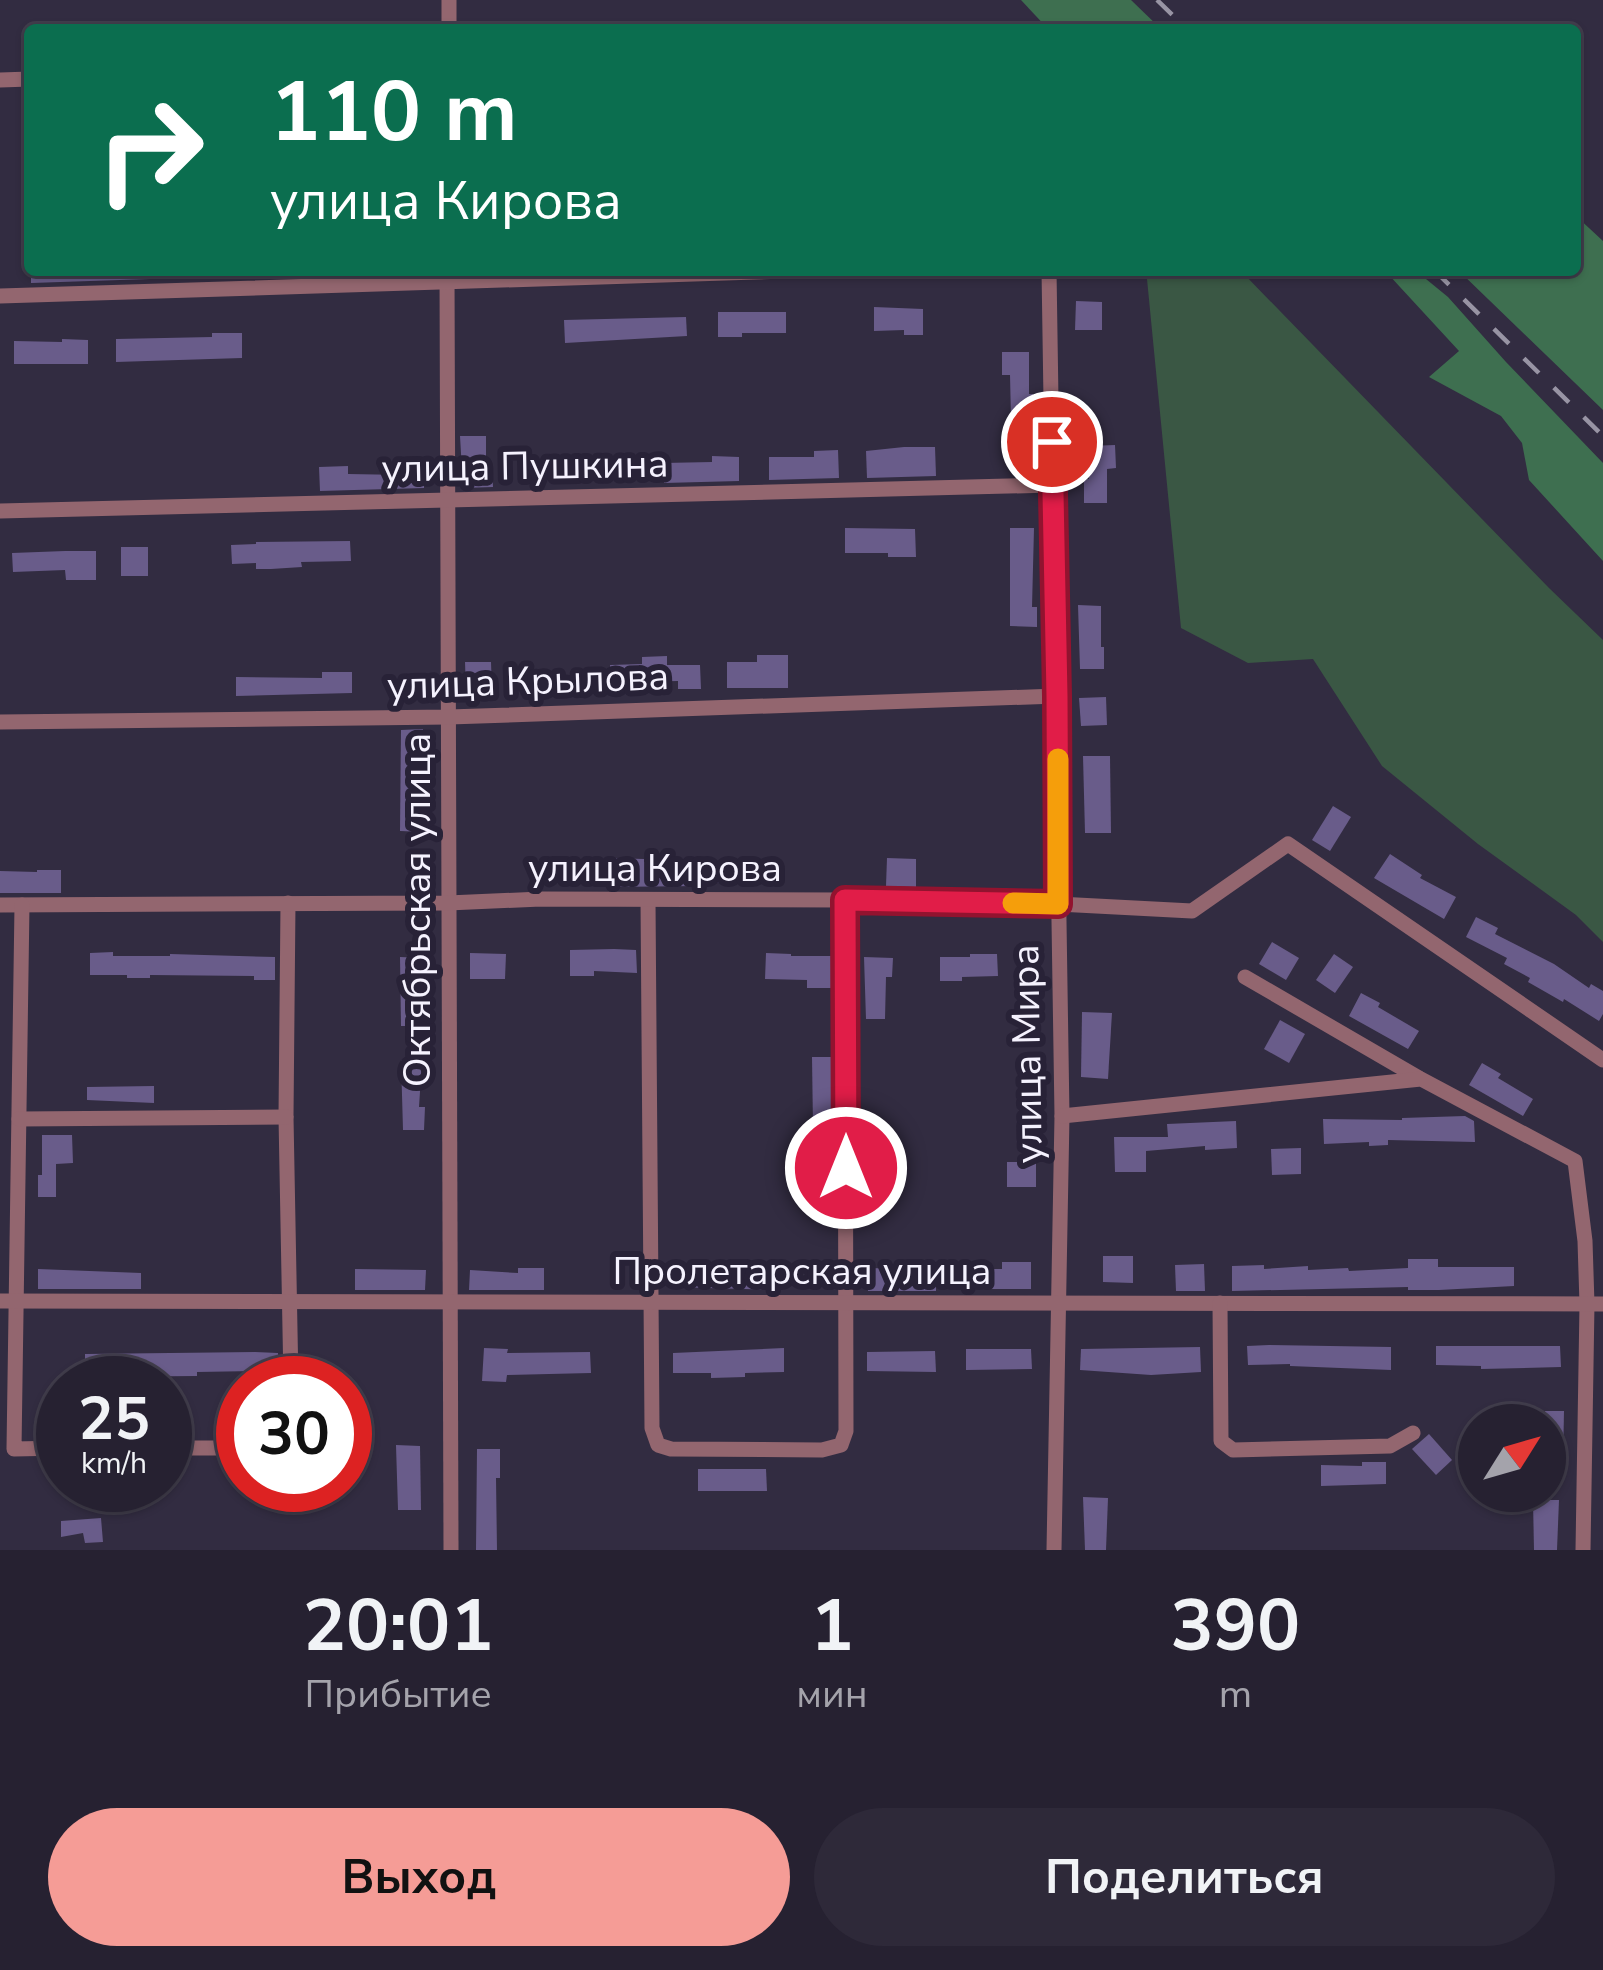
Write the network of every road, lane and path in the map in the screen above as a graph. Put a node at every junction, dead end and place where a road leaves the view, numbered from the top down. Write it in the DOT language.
graph roads {
  1 [pos="447,276"];
  2 [pos="1049,276"];
  3 [pos="0,296"];
  4 [pos="1053,484"];
  5 [pos="449,500"];
  6 [pos="0,511"];
  7 [pos="1057,696"];
  8 [pos="449,717"];
  9 [pos="0,722"];
  10 [pos="648,900"];
  11 [pos="845,900"];
  12 [pos="288,903"];
  13 [pos="448,903"];
  14 [pos="1058,904"];
  15 [pos="0,905"];
  16 [pos="22,905"];
  17 [pos="1246,977"];
  18 [pos="1603,1060"];
  19 [pos="1421,1079"];
  20 [pos="1062,1116"];
  21 [pos="286,1117"];
  22 [pos="19,1119"];
  23 [pos="8,1301"];
  24 [pos="288,1302"];
  25 [pos="451,1302"];
  26 [pos="652,1302"];
  27 [pos="846,1303"];
  28 [pos="1059,1303"];
  29 [pos="1220,1304"];
  30 [pos="1595,1304"];
  31 [pos="290,1356"];
  32 [pos="1413,1433"];
  33 [pos="36,1449"];
  34 [pos="452,1550"];
  35 [pos="1054,1550"];
  36 [pos="1583,1550"];
  1 -- 3 [label="street"];
  1 -- 5 [label="street, Октябрьская улица"];
  2 -- 4 [label="street, улица Мира"];
  4 -- 5 [label="street, улица Пушкина"];
  4 -- 7 [label="street, улица Мира"];
  5 -- 6 [label="street, улица Пушкина"];
  5 -- 8 [label="street, Октябрьская улица"];
  7 -- 8 [label="street, улица Крылова"];
  7 -- 14 [label="street, улица Мира"];
  8 -- 9 [label="street, улица Крылова"];
  8 -- 13 [label="street, Октябрьская улица"];
  10 -- 11 [label="street, улица Кирова"];
  10 -- 13 [label="street, улица Кирова"];
  10 -- 26 [label="street"];
  11 -- 14 [label="street, улица Кирова"];
  11 -- 27 [label="street"];
  12 -- 13 [label="street, улица Кирова"];
  12 -- 16 [label="street, улица Кирова"];
  12 -- 21 [label="street"];
  13 -- 25 [label="street, Октябрьская улица"];
  14 -- 18 [label="street, улица Кирова"];
  14 -- 20 [label="street, улица Мира"];
  15 -- 16 [label="street, улица Кирова"];
  16 -- 22 [label="street"];
  17 -- 19 [label="street"];
  19 -- 20 [label="street"];
  19 -- 30 [label="street"];
  20 -- 28 [label="street, улица Мира"];
  21 -- 22 [label="street"];
  21 -- 24 [label="street"];
  22 -- 23 [label="street"];
  23 -- 24 [label="street, Пролетарская улица"];
  23 -- 33 [label="street"];
  24 -- 25 [label="street, Пролетарская улица"];
  24 -- 31 [label="street"];
  25 -- 26 [label="street, Пролетарская улица"];
  25 -- 34 [label="street, Октябрьская улица"];
  26 -- 27 [label="street, Пролетарская улица"];
  26 -- 27 [label="street"];
  27 -- 28 [label="street, Пролетарская улица"];
  28 -- 29 [label="street, Пролетарская улица"];
  28 -- 35 [label="street, улица Мира"];
  29 -- 30 [label="street, Пролетарская улица"];
  29 -- 32 [label="street"];
  30 -- 36 [label="street"];
}
